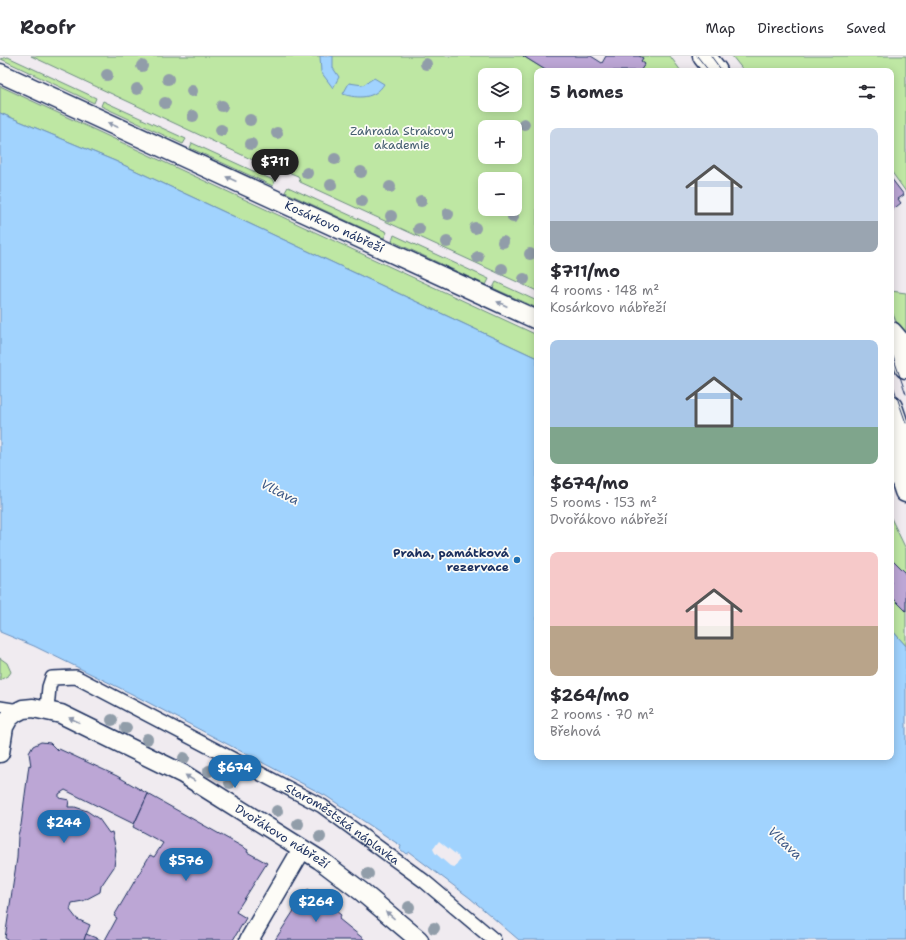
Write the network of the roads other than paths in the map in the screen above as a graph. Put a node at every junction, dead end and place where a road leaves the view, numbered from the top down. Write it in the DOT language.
graph roads {
  1 [pos="704,56"];
  2 [pos="714,68"];
  3 [pos="0,73"];
  4 [pos="534,319"];
  5 [pos="894,336"];
  6 [pos="906,366"];
  7 [pos="894,415"];
  8 [pos="906,452"];
  9 [pos="894,455"];
  10 [pos="906,491"];
  11 [pos="0,706"];
  12 [pos="23,709"];
  13 [pos="46,709"];
  14 [pos="0,753"];
  15 [pos="302,849"];
  16 [pos="249,940"];
  17 [pos="419,940"];
  18 [pos="494,940"];
  1 -- 2 [label="main road"];
  4 -- 3 [label="street, Kosárkovo nábřeží, one-way"];
  5 -- 6 [label="main road"];
  7 -- 8 [label="main road"];
  9 -- 10 [label="main road"];
  11 -- 12 [label="lane"];
  12 -- 13 [label="street, Dvořákovo nábřeží"];
  12 -- 14 [label="street"];
  15 -- 13 [label="street, Dvořákovo nábřeží, one-way"];
  13 -- 18 [label="street, Staroměstská náplavka"];
  15 -- 16 [label="street"];
  17 -- 15 [label="street, Dvořákovo nábřeží, one-way"];
}
